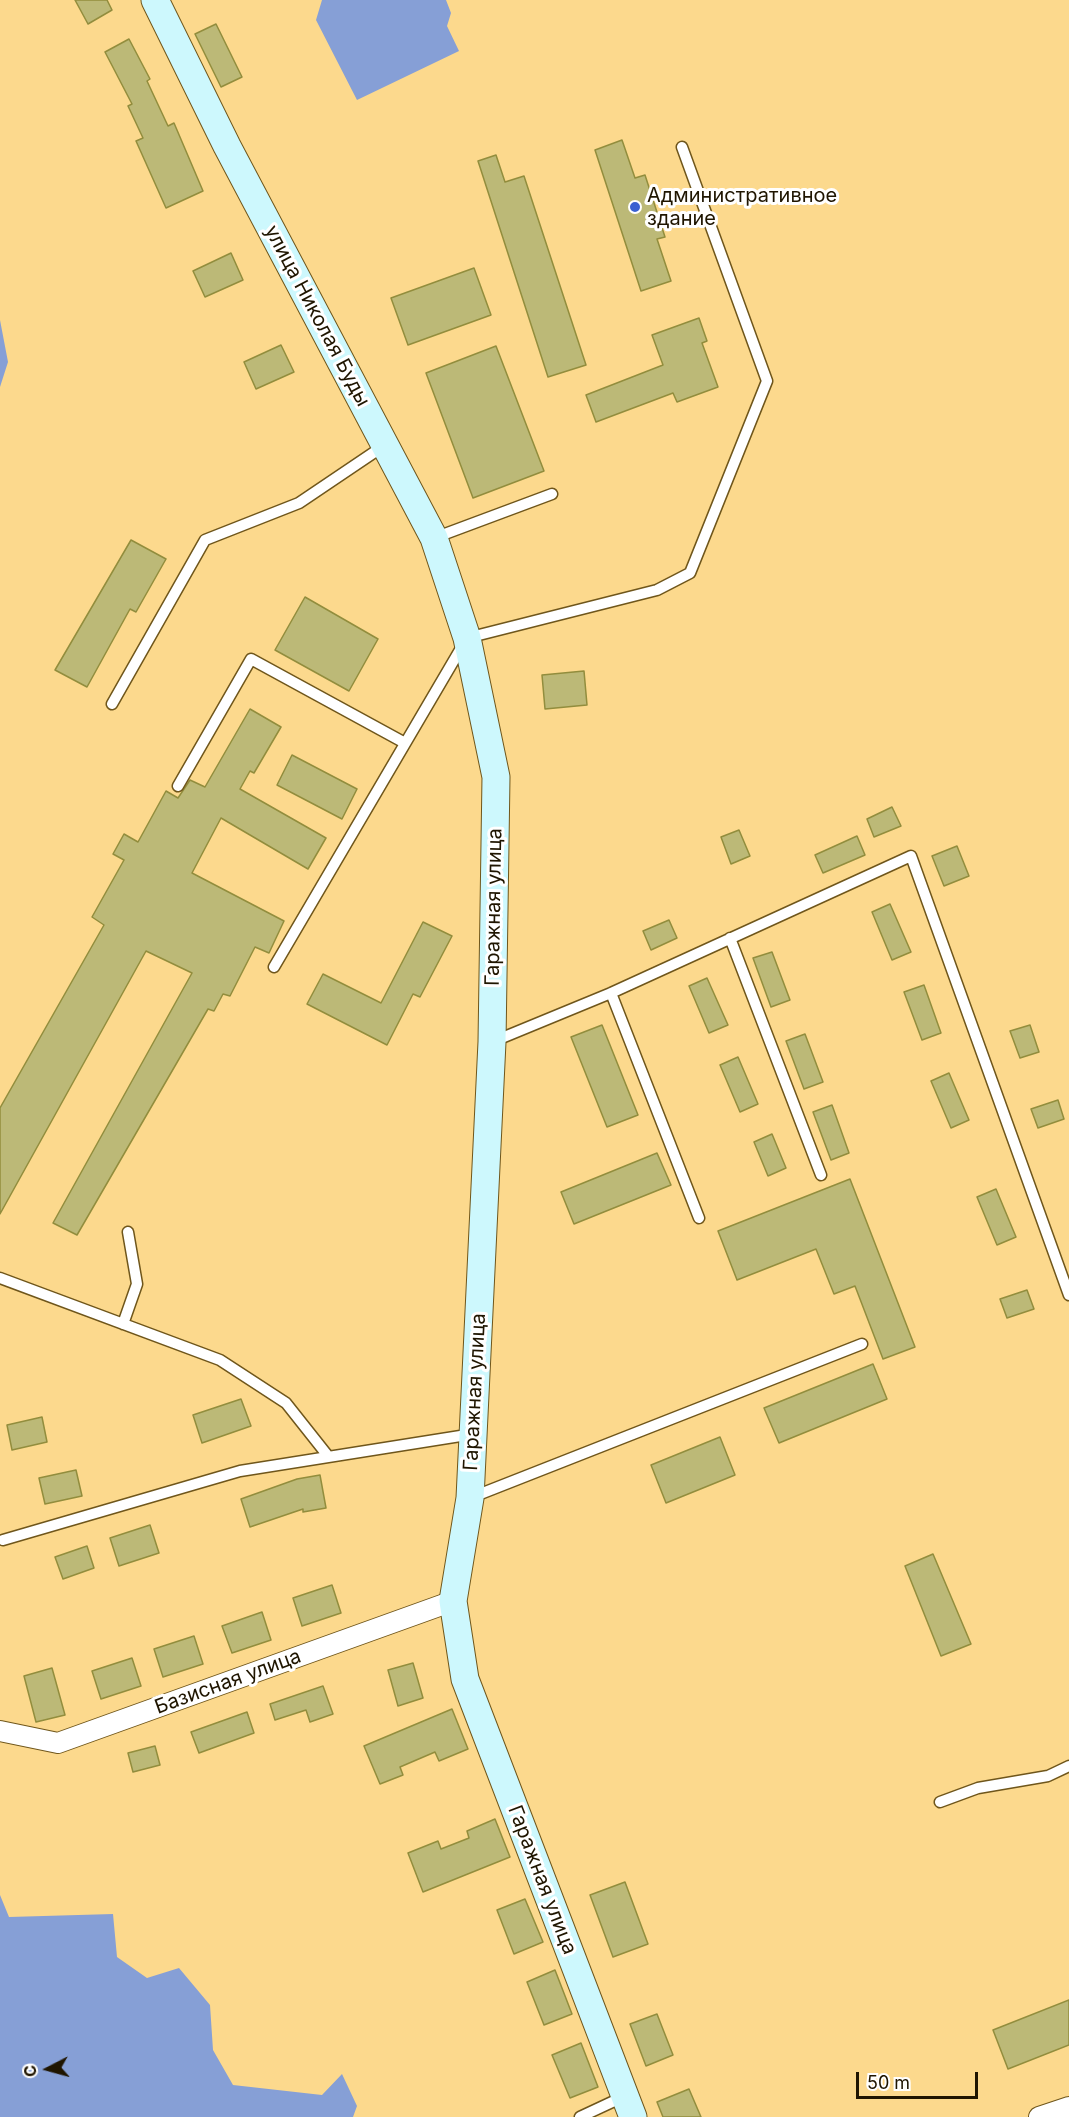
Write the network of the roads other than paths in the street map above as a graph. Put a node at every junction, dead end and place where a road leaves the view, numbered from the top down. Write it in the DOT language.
graph roads {
  1 [pos="155,0"];
  2 [pos="682,147"];
  3 [pos="385,445"];
  4 [pos="552,494"];
  5 [pos="434,538"];
  6 [pos="466,638"];
  7 [pos="112,704"];
  8 [pos="405,743"];
  9 [pos="178,786"];
  10 [pos="730,938"];
  11 [pos="274,967"];
  12 [pos="611,993"];
  13 [pos="492,1042"];
  14 [pos="821,1175"];
  15 [pos="699,1218"];
  16 [pos="128,1232"];
  17 [pos="0,1278"];
  18 [pos="1069,1295"];
  19 [pos="123,1324"];
  20 [pos="862,1344"];
  21 [pos="473,1434"];
  22 [pos="328,1456"];
  23 [pos="470,1498"];
  24 [pos="3,1540"];
  25 [pos="453,1601"];
  26 [pos="0,1731"];
  27 [pos="1069,1766"];
  28 [pos="940,1802"];
  29 [pos="629,2106"];
  30 [pos="1069,2107"];
  31 [pos="580,2117"];
  32 [pos="1039,2117"];
  1 -- 3 [label="street, улица Николая Буды"];
  2 -- 6 [label="lane"];
  3 -- 5 [label="street, улица Николая Буды"];
  3 -- 7 [label="lane"];
  4 -- 5 [label="lane"];
  5 -- 6 [label="street, улица Николая Буды"];
  6 -- 8 [label="lane"];
  6 -- 13 [label="street, Гаражная улица"];
  8 -- 9 [label="lane"];
  8 -- 11 [label="lane"];
  10 -- 12 [label="lane"];
  10 -- 14 [label="lane"];
  10 -- 18 [label="lane"];
  12 -- 13 [label="lane"];
  12 -- 15 [label="lane"];
  13 -- 21 [label="street, Гаражная улица"];
  16 -- 19 [label="lane"];
  17 -- 19 [label="lane"];
  19 -- 22 [label="lane"];
  20 -- 23 [label="lane"];
  21 -- 22 [label="lane"];
  21 -- 23 [label="street, Гаражная улица"];
  22 -- 24 [label="lane"];
  23 -- 25 [label="street, Гаражная улица"];
  25 -- 26 [label="street, Базисная улица"];
  25 -- 29 [label="street, Гаражная улица"];
  27 -- 28 [label="lane"];
  29 -- 31 [label="lane"];
  30 -- 32 [label="street"];
}
